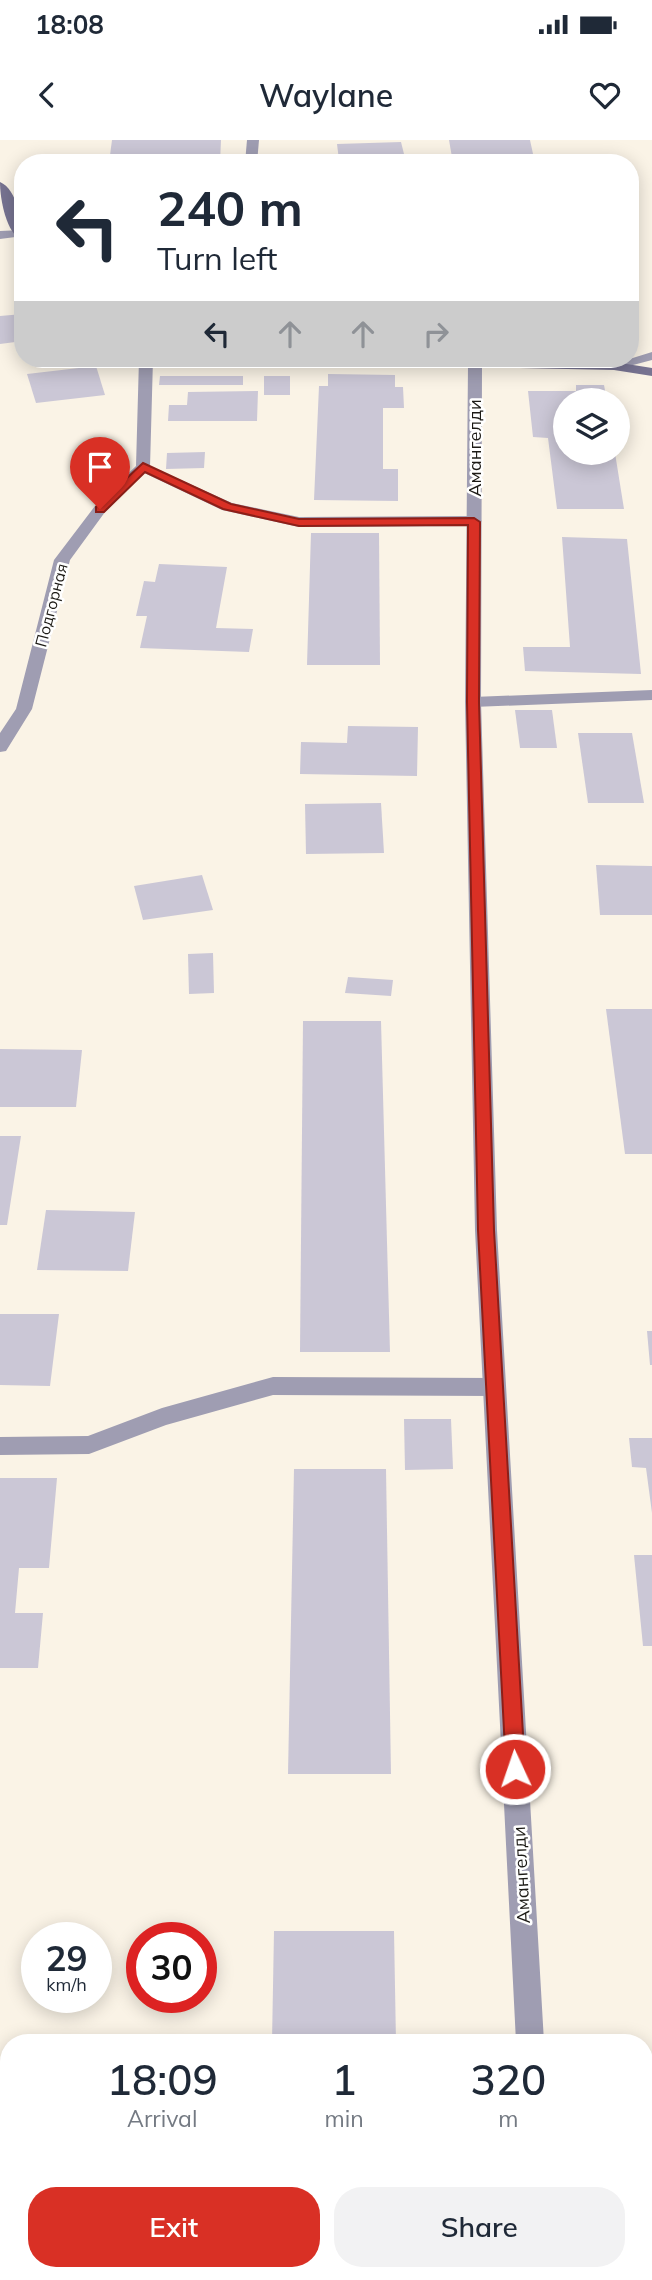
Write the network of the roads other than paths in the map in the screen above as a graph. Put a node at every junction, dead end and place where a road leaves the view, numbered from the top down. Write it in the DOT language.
graph roads {
  1 [pos="0,186"];
  2 [pos="14,219"];
  3 [pos="146,368"];
  4 [pos="475,368"];
  5 [pos="627,368"];
  6 [pos="652,372"];
  7 [pos="143,467"];
  8 [pos="474,522"];
  9 [pos="652,695"];
  10 [pos="473,702"];
  11 [pos="0,747"];
  12 [pos="494,1387"];
  13 [pos="0,1446"];
  14 [pos="530,2034"];
  1 -- 2 [label="main road"];
  3 -- 7 [label="street"];
  4 -- 8 [label="street, Амангелди"];
  5 -- 6 [label="main road"];
  7 -- 8 [label="street"];
  7 -- 11 [label="street, Подгорная"];
  8 -- 10 [label="street, Амангелди"];
  9 -- 10 [label="street"];
  10 -- 12 [label="street, Амангелди"];
  12 -- 13 [label="street"];
  12 -- 14 [label="street, Амангелди"];
}
